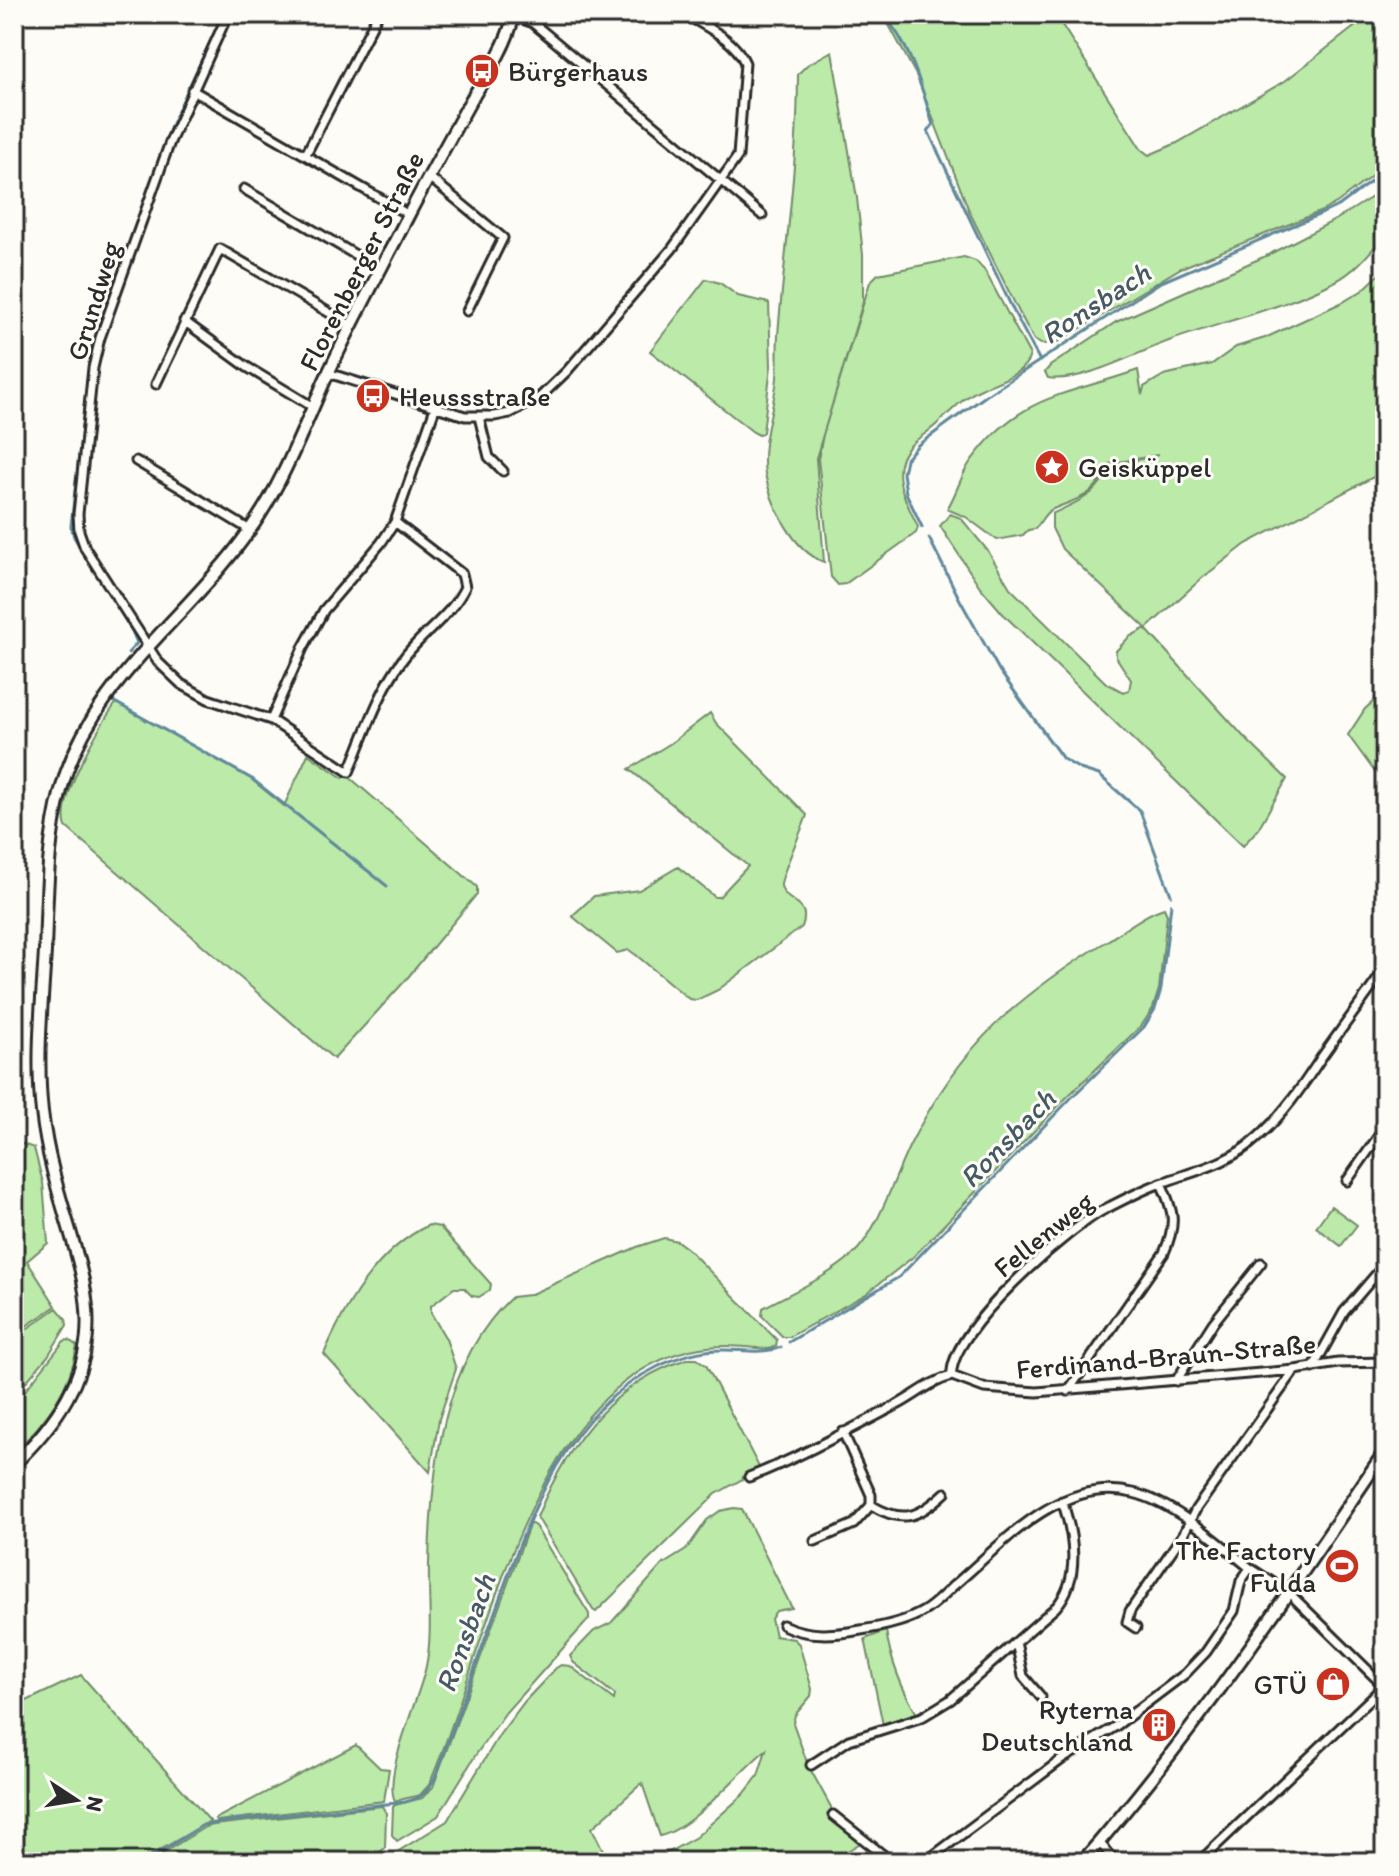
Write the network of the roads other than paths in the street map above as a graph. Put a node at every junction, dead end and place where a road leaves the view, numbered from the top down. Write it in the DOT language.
graph roads {
  1 [pos="228,14"];
  2 [pos="378,14"];
  3 [pos="685,14"];
  4 [pos="514,15"];
  5 [pos="529,17"];
  6 [pos="192,90"];
  7 [pos="306,154"];
  8 [pos="429,177"];
  9 [pos="722,181"];
  10 [pos="244,189"];
  11 [pos="409,215"];
  12 [pos="762,215"];
  13 [pos="381,270"];
  14 [pos="467,311"];
  15 [pos="184,321"];
  16 [pos="352,326"];
  17 [pos="328,373"];
  18 [pos="156,384"];
  19 [pos="313,407"];
  20 [pos="435,408"];
  21 [pos="479,417"];
  22 [pos="136,461"];
  23 [pos="503,471"];
  24 [pos="395,522"];
  25 [pos="250,530"];
  26 [pos="149,648"];
  27 [pos="271,720"];
  28 [pos="1385,969"];
  29 [pos="1385,1127"];
  30 [pos="1347,1181"];
  31 [pos="1161,1183"];
  32 [pos="1261,1263"];
  33 [pos="1385,1264"];
  34 [pos="1385,1362"];
  35 [pos="1313,1368"];
  36 [pos="1295,1370"];
  37 [pos="952,1376"];
  38 [pos="1176,1381"];
  39 [pos="1068,1391"];
  40 [pos="843,1432"];
  41 [pos="1385,1451"];
  42 [pos="14,1464"];
  43 [pos="749,1477"];
  44 [pos="945,1493"];
  45 [pos="1062,1501"];
  46 [pos="871,1505"];
  47 [pos="1190,1521"];
  48 [pos="815,1541"];
  49 [pos="1250,1568"];
  50 [pos="1289,1593"];
  51 [pos="783,1625"];
  52 [pos="1136,1628"];
  53 [pos="1016,1642"];
  54 [pos="1384,1686"];
  55 [pos="1041,1697"];
  56 [pos="811,1765"];
  57 [pos="833,1815"];
  58 [pos="1099,1842"];
  59 [pos="892,1862"];
  60 [pos="925,1862"];
  61 [pos="1082,1862"];
  62 [pos="1116,1862"];
  63 [pos="1199,1862"];
  1 -- 6 [label="street, Grundweg"];
  2 -- 7 [label="street"];
  3 -- 9 [label="street"];
  4 -- 5 [label="street"];
  4 -- 8 [label="street, Florenberger Straße"];
  5 -- 9 [label="street"];
  6 -- 7 [label="street"];
  6 -- 26 [label="street, Grundweg"];
  7 -- 11 [label="street"];
  8 -- 11 [label="street, Florenberger Straße"];
  8 -- 14 [label="street"];
  9 -- 12 [label="street"];
  9 -- 21 [label="street"];
  10 -- 13 [label="street"];
  11 -- 13 [label="street, Florenberger Straße"];
  13 -- 16 [label="street, Florenberger Straße"];
  15 -- 16 [label="street"];
  15 -- 18 [label="street"];
  15 -- 19 [label="street"];
  16 -- 17 [label="street, Florenberger Straße"];
  17 -- 19 [label="street, Florenberger Straße"];
  17 -- 20 [label="street"];
  19 -- 25 [label="street, Florenberger Straße"];
  20 -- 21 [label="street"];
  20 -- 24 [label="street"];
  21 -- 23 [label="street"];
  22 -- 25 [label="street"];
  24 -- 27 [label="street"];
  24 -- 27 [label="street, Grundweg"];
  25 -- 26 [label="street, Florenberger Straße"];
  26 -- 27 [label="street, Grundweg"];
  26 -- 42 [label="street, Florenberger Straße"];
  28 -- 31 [label="street, Fellenweg"];
  29 -- 30 [label="street"];
  31 -- 37 [label="street, Fellenweg"];
  31 -- 39 [label="street"];
  32 -- 38 [label="street"];
  33 -- 35 [label="street"];
  34 -- 35 [label="street, Ferdinand-Braun-Straße"];
  35 -- 36 [label="street, Ferdinand-Braun-Straße"];
  36 -- 38 [label="street, Ferdinand-Braun-Straße"];
  36 -- 47 [label="street"];
  37 -- 39 [label="street, Ferdinand-Braun-Straße"];
  37 -- 40 [label="street"];
  38 -- 39 [label="street, Ferdinand-Braun-Straße"];
  40 -- 43 [label="street"];
  40 -- 46 [label="street"];
  41 -- 50 [label="street"];
  44 -- 46 [label="street"];
  45 -- 47 [label="street"];
  45 -- 51 [label="street"];
  45 -- 53 [label="street"];
  46 -- 48 [label="street"];
  47 -- 49 [label="street"];
  47 -- 52 [label="street"];
  49 -- 50 [label="street"];
  49 -- 60 [label="street"];
  50 -- 54 [label="street"];
  50 -- 58 [label="street"];
  53 -- 55 [label="street"];
  53 -- 56 [label="street"];
  54 -- 63 [label="street"];
  57 -- 59 [label="street"];
  58 -- 61 [label="street"];
  58 -- 62 [label="street"];
}
